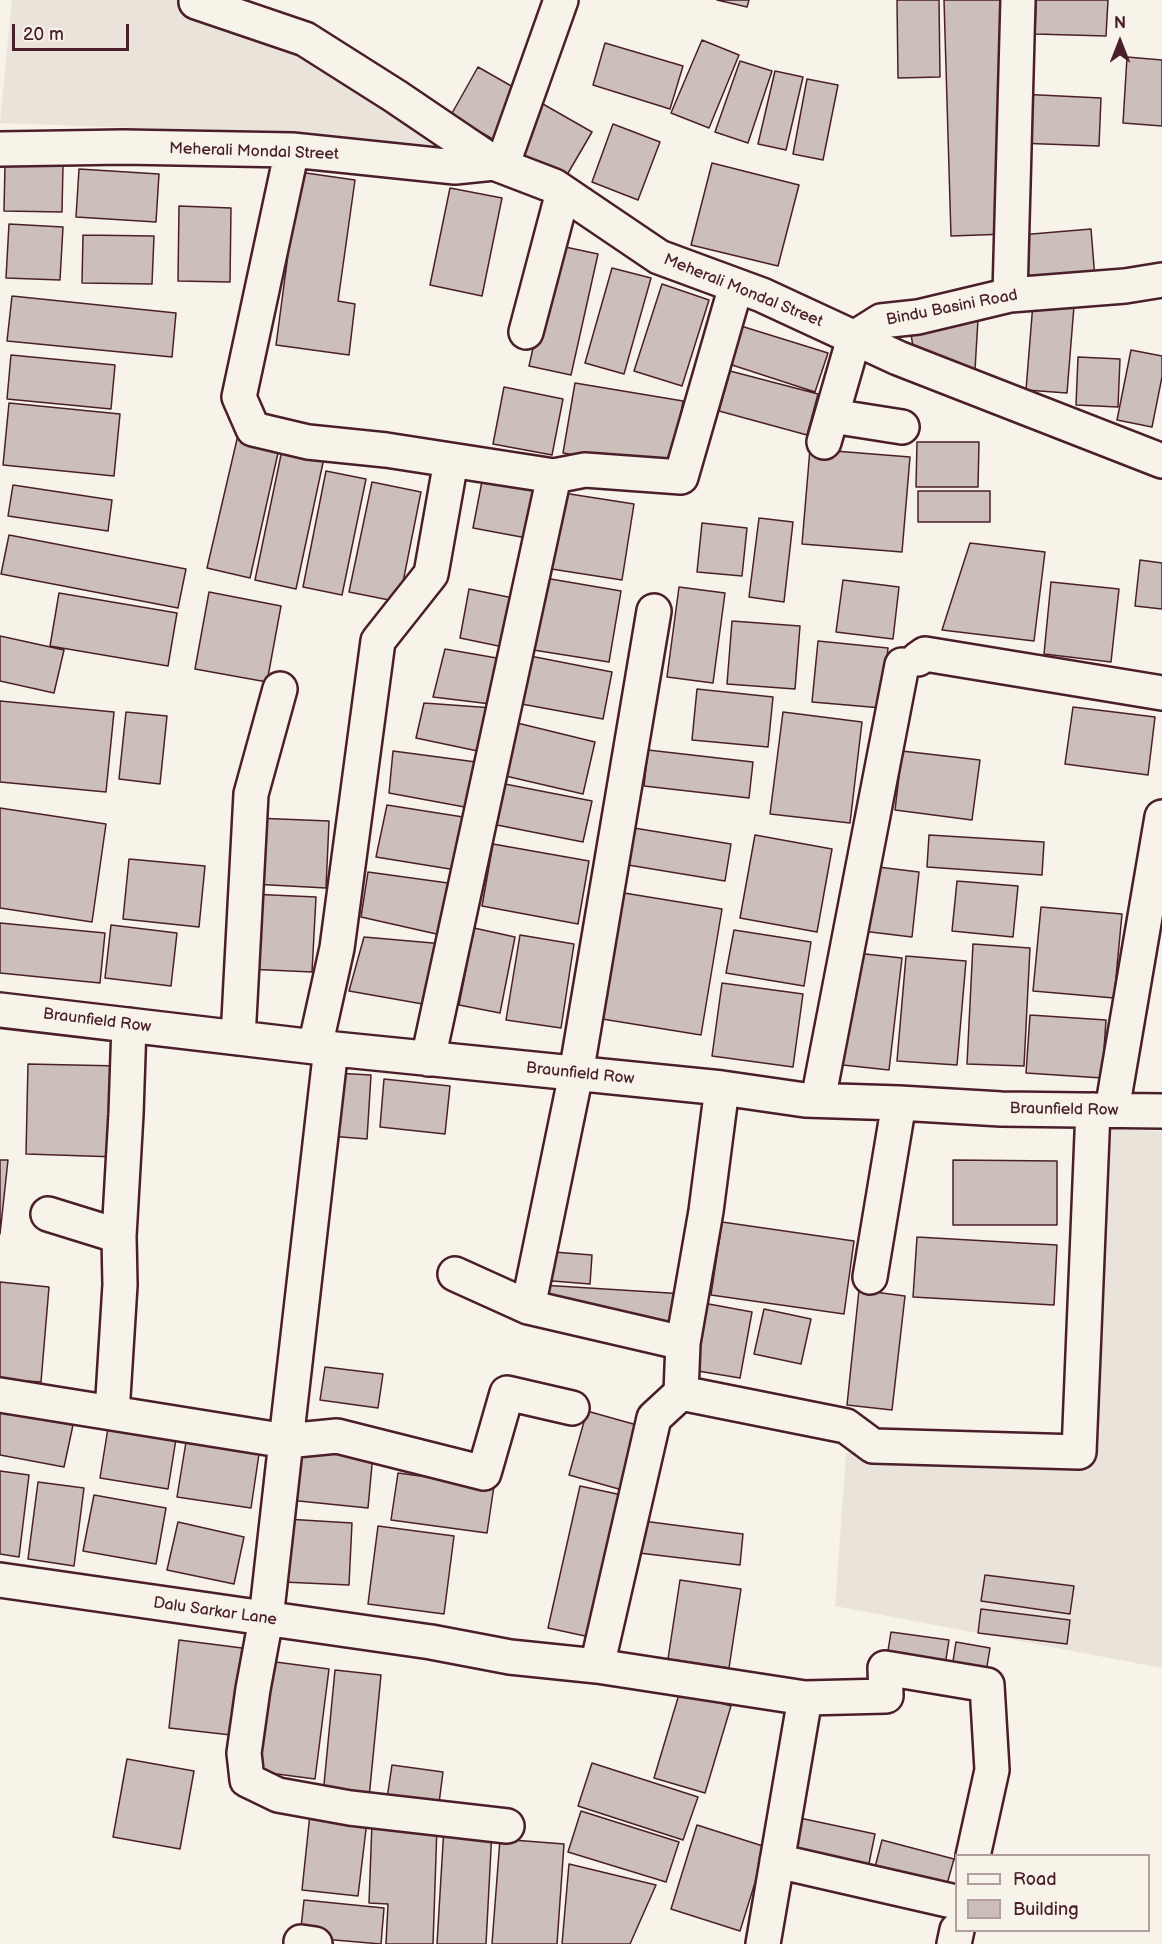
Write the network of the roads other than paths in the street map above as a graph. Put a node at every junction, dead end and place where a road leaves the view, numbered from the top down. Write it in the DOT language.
graph roads {
  1 [pos="196,0"];
  2 [pos="561,0"];
  3 [pos="1018,0"];
  4 [pos="0,149"];
  5 [pos="292,150"];
  6 [pos="498,164"];
  7 [pos="563,192"];
  8 [pos="1162,280"];
  9 [pos="736,286"];
  10 [pos="1010,295"];
  11 [pos="526,332"];
  12 [pos="854,338"];
  13 [pos="902,427"];
  14 [pos="451,460"];
  15 [pos="1162,461"];
  16 [pos="554,476"];
  17 [pos="654,611"];
  18 [pos="280,689"];
  19 [pos="1162,693"];
  20 [pos="1162,818"];
  21 [pos="0,1010"];
  22 [pos="129,1025"];
  23 [pos="238,1038"];
  24 [pos="323,1048"];
  25 [pos="428,1059"];
  26 [pos="576,1074"];
  27 [pos="722,1088"];
  28 [pos="818,1100"];
  29 [pos="898,1102"];
  30 [pos="1103,1110"];
  31 [pos="1162,1111"];
  32 [pos="48,1214"];
  33 [pos="119,1236"];
  34 [pos="455,1274"];
  35 [pos="870,1277"];
  36 [pos="528,1307"];
  37 [pos="683,1343"];
  38 [pos="681,1393"];
  39 [pos="0,1395"];
  40 [pos="572,1408"];
  41 [pos="112,1413"];
  42 [pos="286,1441"];
  43 [pos="0,1580"];
  44 [pos="266,1619"];
  45 [pos="597,1666"];
  46 [pos="805,1698"];
  47 [pos="507,1826"];
  48 [pos="973,1854"];
  49 [pos="777,1861"];
  50 [pos="955,1902"];
  51 [pos="763,1944"];
  1 -- 6 [label="street"];
  2 -- 6 [label="street"];
  3 -- 10 [label="street"];
  4 -- 5 [label="street, Meherali Mondal Street"];
  5 -- 6 [label="street, Meherali Mondal Street"];
  5 -- 14 [label="street"];
  6 -- 7 [label="street, Meherali Mondal Street"];
  7 -- 9 [label="street, Meherali Mondal Street"];
  7 -- 11 [label="street"];
  8 -- 10 [label="street, Bindu Basini Road"];
  9 -- 12 [label="street, Meherali Mondal Street"];
  9 -- 16 [label="street"];
  10 -- 12 [label="street, Bindu Basini Road"];
  12 -- 13 [label="street"];
  12 -- 15 [label="street, Meherali Mondal Street"];
  14 -- 16 [label="street"];
  14 -- 24 [label="street"];
  16 -- 25 [label="street"];
  17 -- 26 [label="street"];
  18 -- 23 [label="street"];
  19 -- 28 [label="street"];
  20 -- 30 [label="street"];
  21 -- 22 [label="street, Braunfield Row"];
  22 -- 23 [label="street, Braunfield Row"];
  22 -- 33 [label="street"];
  23 -- 24 [label="street, Braunfield Row"];
  24 -- 25 [label="street, Braunfield Row"];
  24 -- 42 [label="street"];
  25 -- 26 [label="street, Braunfield Row"];
  26 -- 27 [label="street, Braunfield Row"];
  26 -- 36 [label="street"];
  27 -- 28 [label="street, Braunfield Row"];
  27 -- 37 [label="street"];
  28 -- 29 [label="street, Braunfield Row"];
  29 -- 30 [label="street, Braunfield Row"];
  29 -- 35 [label="street"];
  30 -- 31 [label="street, Braunfield Row"];
  30 -- 38 [label="street"];
  32 -- 33 [label="street"];
  33 -- 41 [label="street"];
  34 -- 36 [label="street"];
  36 -- 37 [label="street"];
  37 -- 38 [label="street"];
  38 -- 45 [label="street"];
  39 -- 41 [label="street"];
  40 -- 42 [label="street"];
  41 -- 42 [label="street"];
  42 -- 44 [label="street"];
  43 -- 44 [label="street, Dalu Sarkar Lane"];
  44 -- 45 [label="street, Dalu Sarkar Lane"];
  44 -- 47 [label="street"];
  45 -- 46 [label="street, Dalu Sarkar Lane"];
  46 -- 48 [label="street, Dalu Sarkar Lane"];
  46 -- 49 [label="street"];
  49 -- 50 [label="street"];
  49 -- 51 [label="street"];
}
